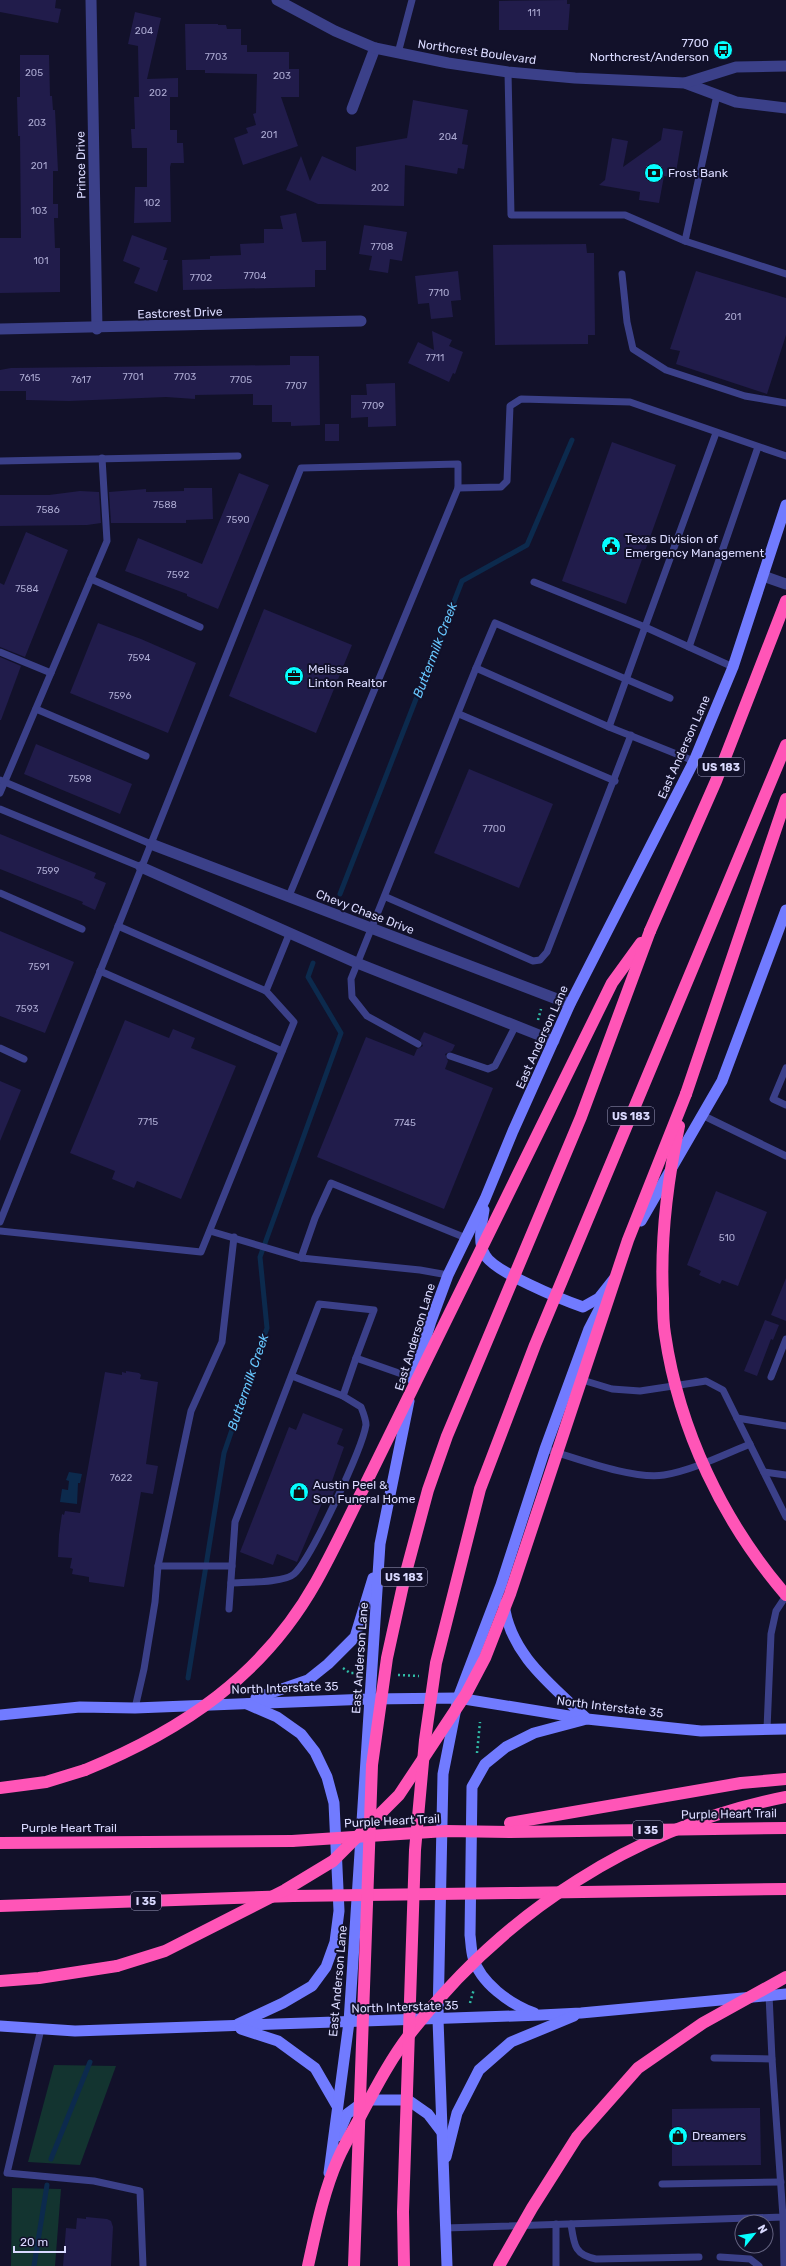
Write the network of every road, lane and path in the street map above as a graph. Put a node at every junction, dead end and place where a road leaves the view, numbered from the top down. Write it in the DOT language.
graph roads {
  1 [pos="91,0"];
  2 [pos="277,0"];
  3 [pos="412,0"];
  4 [pos="721,38"];
  5 [pos="375,48"];
  6 [pos="398,53"];
  7 [pos="720,53"];
  8 [pos="786,66"];
  9 [pos="508,72"];
  10 [pos="685,83"];
  11 [pos="717,95"];
  12 [pos="786,108"];
  13 [pos="352,109"];
  14 [pos="685,242"];
  15 [pos="622,274"];
  16 [pos="786,274"];
  17 [pos="361,321"];
  18 [pos="0,329"];
  19 [pos="97,329"];
  20 [pos="786,403"];
  21 [pos="716,432"];
  22 [pos="758,447"];
  23 [pos="238,456"];
  24 [pos="786,456"];
  25 [pos="102,458"];
  26 [pos="0,461"];
  27 [pos="458,488"];
  28 [pos="786,505"];
  29 [pos="763,576"];
  30 [pos="91,579"];
  31 [pos="534,582"];
  32 [pos="786,584"];
  33 [pos="786,601"];
  34 [pos="200,627"];
  35 [pos="645,627"];
  36 [pos="689,647"];
  37 [pos="0,652"];
  38 [pos="733,667"];
  39 [pos="476,668"];
  40 [pos="51,673"];
  41 [pos="627,678"];
  42 [pos="670,698"];
  43 [pos="36,709"];
  44 [pos="459,714"];
  45 [pos="609,727"];
  46 [pos="631,735"];
  47 [pos="786,745"];
  48 [pos="146,756"];
  49 [pos="694,761"];
  50 [pos="3,781"];
  51 [pos="615,781"];
  52 [pos="0,793"];
  53 [pos="786,799"];
  54 [pos="0,809"];
  55 [pos="150,844"];
  56 [pos="142,867"];
  57 [pos="0,893"];
  58 [pos="289,896"];
  59 [pos="386,897"];
  60 [pos="786,910"];
  61 [pos="118,926"];
  62 [pos="82,929"];
  63 [pos="373,929"];
  64 [pos="650,931"];
  65 [pos="290,932"];
  66 [pos="357,963"];
  67 [pos="100,971"];
  68 [pos="266,991"];
  69 [pos="570,1004"];
  70 [pos="541,1009"];
  71 [pos="537,1024"];
  72 [pos="516,1025"];
  73 [pos="554,1041"];
  74 [pos="418,1044"];
  75 [pos="0,1048"];
  76 [pos="282,1051"];
  77 [pos="450,1056"];
  78 [pos="24,1059"];
  79 [pos="786,1068"];
  80 [pos="686,1094"];
  81 [pos="786,1105"];
  82 [pos="702,1115"];
  83 [pos="786,1156"];
  84 [pos="485,1199"];
  85 [pos="0,1222"];
  86 [pos="210,1230"];
  87 [pos="0,1231"];
  88 [pos="234,1237"];
  89 [pos="466,1238"];
  90 [pos="301,1258"];
  91 [pos="621,1270"];
  92 [pos="448,1275"];
  93 [pos="786,1339"];
  94 [pos="356,1358"];
  95 [pos="292,1376"];
  96 [pos="571,1376"];
  97 [pos="771,1377"];
  98 [pos="413,1378"];
  99 [pos="343,1396"];
  100 [pos="737,1418"];
  101 [pos="786,1426"];
  102 [pos="750,1444"];
  103 [pos="544,1449"];
  104 [pos="764,1472"];
  105 [pos="786,1475"];
  106 [pos="786,1517"];
  107 [pos="380,1544"];
  108 [pos="158,1566"];
  109 [pos="232,1566"];
  110 [pos="231,1583"];
  111 [pos="501,1585"];
  112 [pos="786,1595"];
  113 [pos="229,1609"];
  114 [pos="343,1668"];
  115 [pos="364,1674"];
  116 [pos="390,1674"];
  117 [pos="421,1676"];
  118 [pos="458,1698"];
  119 [pos="370,1699"];
  120 [pos="242,1702"];
  121 [pos="135,1708"];
  122 [pos="0,1715"];
  123 [pos="587,1719"];
  124 [pos="767,1729"];
  125 [pos="786,1729"];
  126 [pos="786,1779"];
  127 [pos="0,1788"];
  128 [pos="786,1797"];
  129 [pos="510,1827"];
  130 [pos="786,1828"];
  131 [pos="0,1843"];
  132 [pos="786,1889"];
  133 [pos="763,1891"];
  134 [pos="786,1892"];
  135 [pos="0,1906"];
  136 [pos="786,1977"];
  137 [pos="0,1981"];
  138 [pos="786,1994"];
  139 [pos="769,1995"];
  140 [pos="581,2013"];
  141 [pos="541,2015"];
  142 [pos="438,2019"];
  143 [pos="349,2022"];
  144 [pos="0,2026"];
  145 [pos="233,2027"];
  146 [pos="41,2029"];
  147 [pos="714,2058"];
  148 [pos="772,2059"];
  149 [pos="337,2106"];
  150 [pos="441,2131"];
  151 [pos="334,2146"];
  152 [pos="443,2172"];
  153 [pos="4,2173"];
  154 [pos="781,2182"];
  155 [pos="662,2184"];
  156 [pos="783,2217"];
  157 [pos="556,2224"];
  158 [pos="571,2224"];
  159 [pos="445,2228"];
  160 [pos="720,2257"];
  161 [pos="699,2258"];
  162 [pos="143,2266"];
  163 [pos="308,2266"];
  164 [pos="314,2266"];
  165 [pos="354,2266"];
  166 [pos="404,2266"];
  167 [pos="447,2266"];
  168 [pos="499,2266"];
  169 [pos="556,2266"];
  170 [pos="759,2266"];
  171 [pos="784,2266"];
  1 -- 19 [label="street, Prince Drive"];
  2 -- 5 [label="street, Northcrest Boulevard"];
  3 -- 6 [label="lane"];
  4 -- 7 [label="path"];
  5 -- 6 [label="street, Northcrest Boulevard"];
  5 -- 13 [label="street"];
  6 -- 9 [label="street, Northcrest Boulevard"];
  8 -- 10 [label="street, Northcrest Boulevard"];
  9 -- 10 [label="street, Northcrest Boulevard"];
  9 -- 14 [label="lane"];
  10 -- 11 [label="street, Northcrest Boulevard"];
  11 -- 12 [label="street, Northcrest Boulevard"];
  11 -- 14 [label="lane"];
  14 -- 16 [label="lane"];
  15 -- 20 [label="lane"];
  17 -- 19 [label="street, Eastcrest Drive"];
  18 -- 19 [label="street, Eastcrest Drive"];
  21 -- 22 [label="lane"];
  21 -- 27 [label="lane"];
  21 -- 35 [label="lane"];
  22 -- 24 [label="lane"];
  22 -- 36 [label="lane"];
  23 -- 25 [label="lane"];
  25 -- 26 [label="lane"];
  25 -- 30 [label="lane"];
  27 -- 55 [label="lane"];
  27 -- 58 [label="lane"];
  28 -- 29 [label="main road, East Anderson Lane"];
  29 -- 32 [label="street"];
  29 -- 38 [label="main road, East Anderson Lane"];
  30 -- 34 [label="lane"];
  30 -- 40 [label="lane"];
  31 -- 35 [label="lane"];
  33 -- 64 [label="highway, US 183"];
  35 -- 36 [label="lane"];
  35 -- 41 [label="lane"];
  36 -- 38 [label="lane"];
  37 -- 40 [label="lane"];
  38 -- 49 [label="main road, East Anderson Lane"];
  39 -- 41 [label="lane"];
  39 -- 44 [label="lane"];
  39 -- 45 [label="lane"];
  40 -- 43 [label="lane"];
  41 -- 42 [label="lane"];
  41 -- 45 [label="lane"];
  43 -- 48 [label="lane"];
  43 -- 50 [label="lane"];
  44 -- 51 [label="lane"];
  44 -- 59 [label="lane"];
  45 -- 46 [label="lane"];
  46 -- 49 [label="lane"];
  46 -- 51 [label="lane"];
  47 -- 166 [label="highway, US 183, bridge"];
  49 -- 69 [label="main road, East Anderson Lane"];
  50 -- 52 [label="lane"];
  50 -- 55 [label="lane"];
  51 -- 59 [label="lane"];
  53 -- 80 [label="highway"];
  54 -- 56 [label="lane"];
  55 -- 56 [label="lane"];
  55 -- 58 [label="street, Chevy Chase Drive"];
  56 -- 61 [label="lane"];
  56 -- 65 [label="street"];
  57 -- 62 [label="lane"];
  58 -- 63 [label="street, Chevy Chase Drive"];
  59 -- 63 [label="lane"];
  60 -- 82 [label="main road"];
  61 -- 67 [label="lane"];
  61 -- 68 [label="lane"];
  63 -- 66 [label="lane"];
  63 -- 69 [label="street, Chevy Chase Drive"];
  64 -- 127 [label="highway, bridge"];
  64 -- 165 [label="highway, US 183, bridge"];
  65 -- 66 [label="street"];
  65 -- 68 [label="lane"];
  66 -- 72 [label="street"];
  66 -- 74 [label="lane"];
  67 -- 76 [label="lane"];
  67 -- 85 [label="lane"];
  68 -- 76 [label="lane"];
  69 -- 73 [label="main road, East Anderson Lane"];
  70 -- 71 [label="path"];
  72 -- 73 [label="street"];
  72 -- 77 [label="lane"];
  73 -- 84 [label="main road, East Anderson Lane"];
  75 -- 78 [label="lane"];
  76 -- 86 [label="lane"];
  79 -- 81 [label="lane"];
  80 -- 112 [label="highway, bridge"];
  80 -- 137 [label="highway, bridge"];
  82 -- 83 [label="lane"];
  82 -- 91 [label="main road"];
  84 -- 89 [label="main road, East Anderson Lane"];
  84 -- 91 [label="main road"];
  86 -- 87 [label="lane"];
  86 -- 88 [label="lane"];
  88 -- 90 [label="lane"];
  88 -- 108 [label="lane"];
  89 -- 90 [label="lane"];
  89 -- 92 [label="main road, East Anderson Lane"];
  90 -- 92 [label="lane"];
  91 -- 96 [label="main road"];
  92 -- 98 [label="main road, East Anderson Lane"];
  93 -- 97 [label="lane"];
  94 -- 95 [label="lane"];
  94 -- 98 [label="lane"];
  94 -- 99 [label="lane"];
  95 -- 99 [label="lane"];
  95 -- 109 [label="lane"];
  96 -- 100 [label="lane"];
  96 -- 103 [label="main road"];
  98 -- 107 [label="main road, East Anderson Lane"];
  99 -- 110 [label="lane"];
  100 -- 101 [label="lane"];
  100 -- 102 [label="lane"];
  102 -- 103 [label="lane"];
  102 -- 104 [label="lane"];
  103 -- 111 [label="main road"];
  104 -- 105 [label="lane"];
  104 -- 106 [label="lane"];
  107 -- 119 [label="main road, East Anderson Lane"];
  107 -- 120 [label="main road"];
  108 -- 109 [label="lane"];
  108 -- 121 [label="lane"];
  109 -- 110 [label="lane"];
  110 -- 113 [label="lane"];
  111 -- 118 [label="main road"];
  111 -- 123 [label="main road"];
  112 -- 124 [label="lane"];
  114 -- 115 [label="path"];
  116 -- 117 [label="path"];
  118 -- 119 [label="main road, North Interstate 35"];
  118 -- 123 [label="main road, North Interstate 35"];
  118 -- 142 [label="main road"];
  119 -- 120 [label="main road, North Interstate 35"];
  119 -- 143 [label="main road, East Anderson Lane"];
  120 -- 121 [label="main road, North Interstate 35"];
  120 -- 145 [label="main road"];
  121 -- 122 [label="main road, North Interstate 35"];
  123 -- 124 [label="main road, North Interstate 35"];
  123 -- 141 [label="main road"];
  124 -- 125 [label="main road, North Interstate 35"];
  126 -- 129 [label="highway"];
  128 -- 163 [label="highway, bridge"];
  129 -- 130 [label="highway, Purple Heart Trail / I 35"];
  129 -- 131 [label="highway, Purple Heart Trail / I 35, bridge"];
  132 -- 133 [label="highway, I 35"];
  133 -- 134 [label="highway"];
  133 -- 135 [label="highway, I 35, bridge"];
  136 -- 168 [label="highway, bridge"];
  138 -- 139 [label="main road, North Interstate 35"];
  139 -- 140 [label="main road, North Interstate 35"];
  139 -- 148 [label="lane"];
  140 -- 141 [label="main road, North Interstate 35"];
  140 -- 152 [label="main road"];
  141 -- 142 [label="main road, North Interstate 35"];
  142 -- 143 [label="main road, North Interstate 35"];
  142 -- 150 [label="main road"];
  143 -- 145 [label="main road, North Interstate 35"];
  143 -- 149 [label="main road, East Anderson Lane"];
  144 -- 146 [label="main road, North Interstate 35"];
  145 -- 146 [label="main road, North Interstate 35"];
  145 -- 149 [label="main road"];
  146 -- 153 [label="lane"];
  147 -- 148 [label="lane"];
  148 -- 154 [label="lane"];
  149 -- 151 [label="main road, East Anderson Lane"];
  150 -- 151 [label="main road"];
  150 -- 152 [label="main road"];
  151 -- 164 [label="main road, East Anderson Lane"];
  152 -- 159 [label="main road"];
  153 -- 162 [label="lane"];
  154 -- 155 [label="lane"];
  154 -- 156 [label="lane"];
  156 -- 158 [label="lane"];
  156 -- 171 [label="lane"];
  157 -- 158 [label="lane"];
  157 -- 159 [label="lane"];
  157 -- 169 [label="lane"];
  158 -- 161 [label="lane"];
  159 -- 167 [label="main road"];
  160 -- 170 [label="lane"];
}
